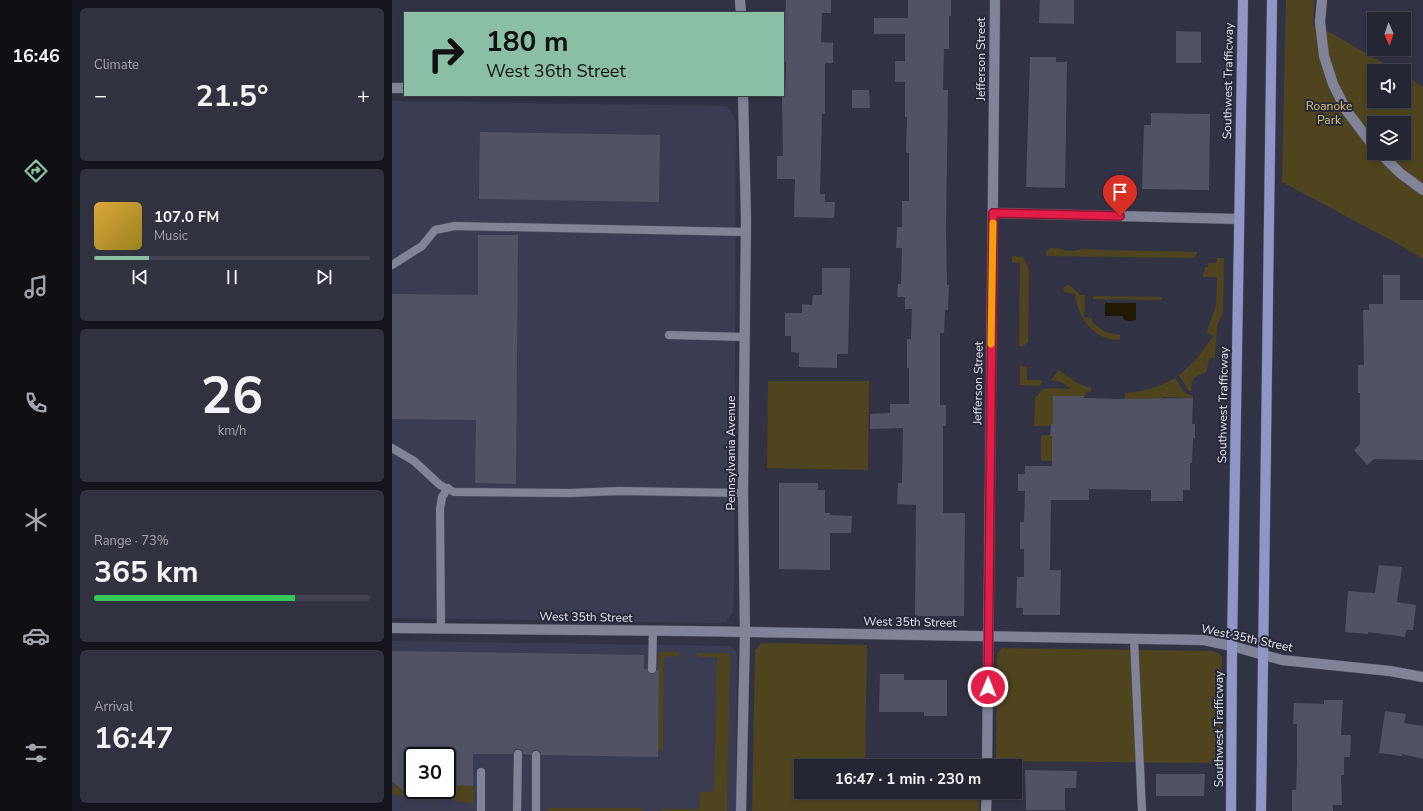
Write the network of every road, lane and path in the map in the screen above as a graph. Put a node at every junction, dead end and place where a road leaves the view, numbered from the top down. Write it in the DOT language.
graph roads {
  1 [pos="740,0"];
  2 [pos="995,0"];
  3 [pos="1243,0"];
  4 [pos="1272,0"];
  5 [pos="1322,0"];
  6 [pos="741,12"];
  7 [pos="392,88"];
  8 [pos="404,88"];
  9 [pos="743,96"];
  10 [pos="1367,138"];
  11 [pos="1387,160"];
  12 [pos="1423,190"];
  13 [pos="993,213"];
  14 [pos="1239,219"];
  15 [pos="746,232"];
  16 [pos="392,265"];
  17 [pos="669,335"];
  18 [pos="745,337"];
  19 [pos="392,448"];
  20 [pos="448,488"];
  21 [pos="744,493"];
  22 [pos="392,628"];
  23 [pos="441,629"];
  24 [pos="653,631"];
  25 [pos="745,633"];
  26 [pos="988,636"];
  27 [pos="1134,639"];
  28 [pos="1232,646"];
  29 [pos="1264,654"];
  30 [pos="652,669"];
  31 [pos="1423,677"];
  32 [pos="518,754"];
  33 [pos="536,755"];
  34 [pos="987,759"];
  35 [pos="482,772"];
  36 [pos="986,799"];
  37 [pos="481,811"];
  38 [pos="517,811"];
  39 [pos="536,811"];
  40 [pos="741,811"];
  41 [pos="986,811"];
  42 [pos="1142,811"];
  43 [pos="1231,811"];
  44 [pos="1261,811"];
  1 -- 6 [label="street"];
  2 -- 13 [label="street, Jefferson Street"];
  3 -- 14 [label="main road, Southwest Trafficway"];
  4 -- 29 [label="main road"];
  5 -- 10 [label="street"];
  7 -- 8 [label="street"];
  9 -- 15 [label="street, Pennsylvania Avenue"];
  11 -- 12 [label="street"];
  13 -- 14 [label="street"];
  13 -- 26 [label="street, Jefferson Street"];
  14 -- 28 [label="main road, Southwest Trafficway"];
  15 -- 16 [label="lane"];
  15 -- 18 [label="street, Pennsylvania Avenue"];
  17 -- 18 [label="lane"];
  18 -- 21 [label="street, Pennsylvania Avenue"];
  19 -- 20 [label="lane"];
  20 -- 21 [label="lane"];
  20 -- 23 [label="lane"];
  21 -- 25 [label="street, Pennsylvania Avenue"];
  22 -- 23 [label="street, West 35th Street"];
  23 -- 24 [label="street, West 35th Street"];
  24 -- 25 [label="street, West 35th Street"];
  24 -- 30 [label="lane"];
  25 -- 26 [label="street, West 35th Street"];
  25 -- 40 [label="street, Pennsylvania Avenue"];
  26 -- 27 [label="street, West 35th Street"];
  26 -- 34 [label="street, Jefferson Street"];
  27 -- 28 [label="street, West 35th Street"];
  27 -- 42 [label="lane"];
  28 -- 29 [label="street, West 35th Street"];
  28 -- 43 [label="main road, Southwest Trafficway"];
  29 -- 31 [label="street, West 35th Street"];
  29 -- 44 [label="main road"];
  32 -- 38 [label="lane"];
  33 -- 39 [label="lane"];
  35 -- 37 [label="lane"];
  36 -- 41 [label="street"];
}
